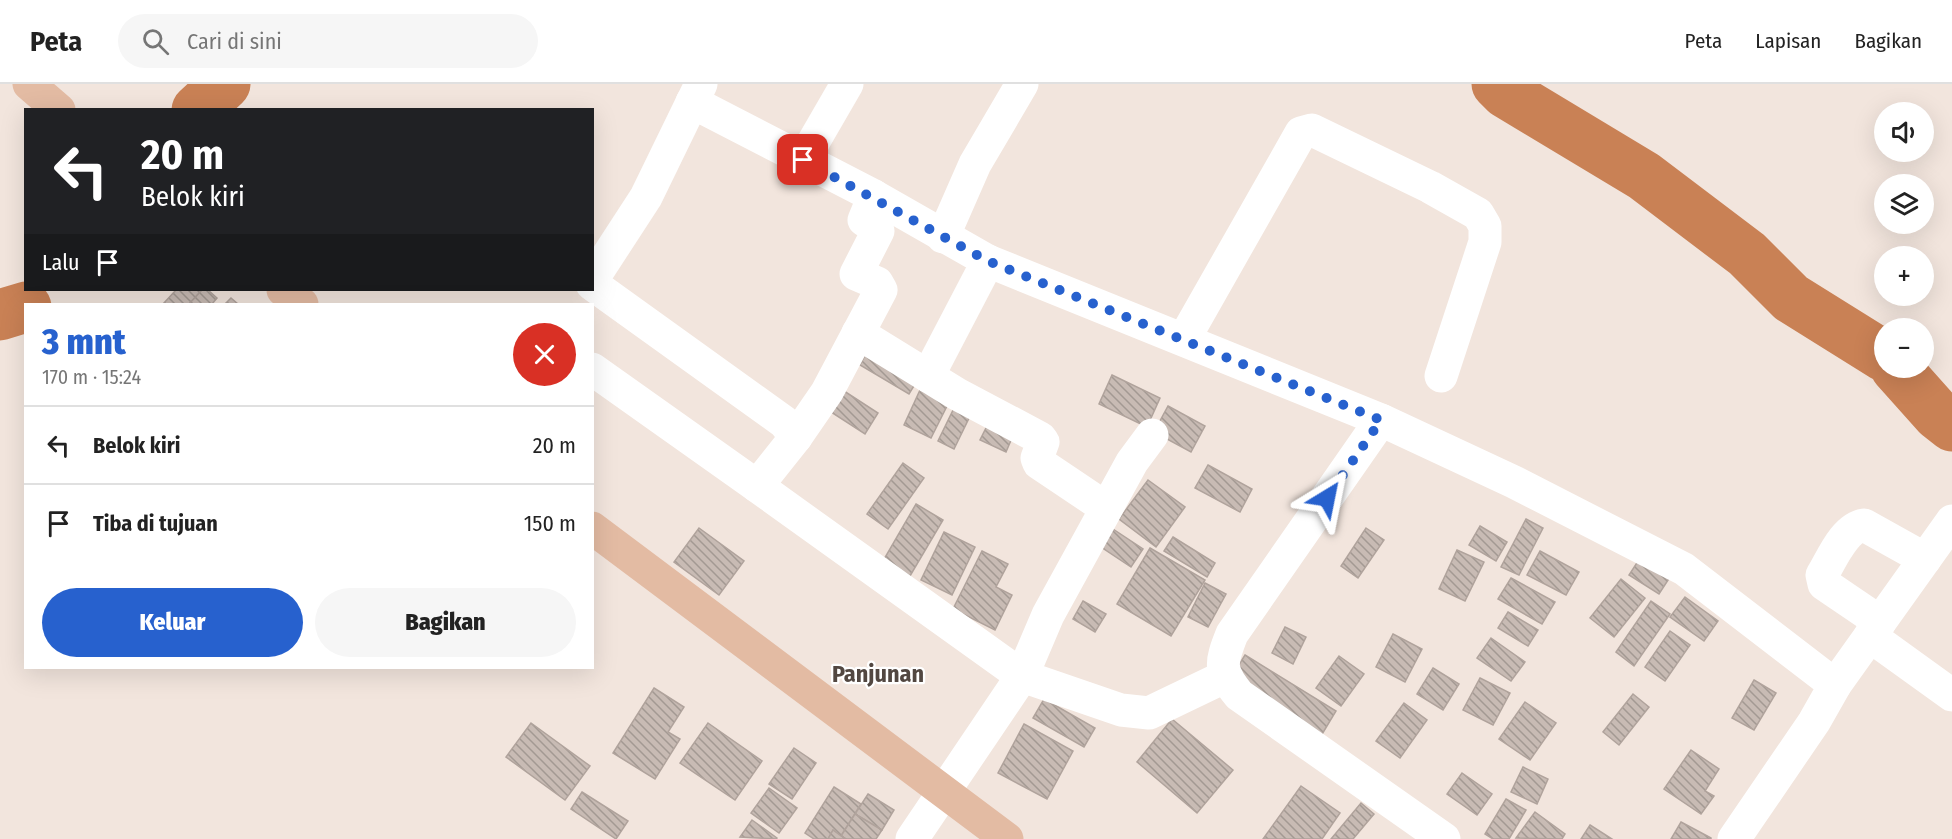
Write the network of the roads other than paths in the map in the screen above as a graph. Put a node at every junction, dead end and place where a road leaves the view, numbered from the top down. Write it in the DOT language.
graph roads {
  1 [pos="29,84"];
  2 [pos="847,84"];
  3 [pos="1022,84"];
  4 [pos="697,93"];
  5 [pos="57,108"];
  6 [pos="803,160"];
  7 [pos="874,196"];
  8 [pos="943,237"];
  9 [pos="988,261"];
  10 [pos="594,279"];
  11 [pos="594,283"];
  12 [pos="284,291"];
  13 [pos="584,291"];
  14 [pos="301,303"];
  15 [pos="574,303"];
  16 [pos="858,333"];
  17 [pos="1184,339"];
  18 [pos="594,370"];
  19 [pos="928,376"];
  20 [pos="1441,376"];
  21 [pos="1381,420"];
  22 [pos="1152,435"];
  23 [pos="796,437"];
  24 [pos="757,486"];
  25 [pos="1106,508"];
  26 [pos="1952,521"];
  27 [pos="594,529"];
  28 [pos="1925,559"];
  29 [pos="1875,629"];
  30 [pos="1022,676"];
  31 [pos="1224,677"];
  32 [pos="1835,685"];
  33 [pos="1952,694"];
  34 [pos="943,791"];
  35 [pos="912,839"];
  36 [pos="1007,839"];
  37 [pos="1444,839"];
  38 [pos="1734,839"];
  1 -- 5 [label="main road"];
  2 -- 6 [label="street"];
  3 -- 8 [label="street"];
  4 -- 6 [label="street"];
  4 -- 10 [label="street"];
  6 -- 7 [label="street"];
  7 -- 8 [label="street"];
  7 -- 16 [label="street"];
  8 -- 9 [label="street"];
  9 -- 17 [label="street"];
  9 -- 19 [label="street"];
  11 -- 23 [label="street"];
  12 -- 14 [label="main road"];
  13 -- 15 [label="street"];
  16 -- 19 [label="street"];
  16 -- 23 [label="street"];
  17 -- 20 [label="street"];
  17 -- 21 [label="street"];
  18 -- 24 [label="street"];
  19 -- 25 [label="street"];
  21 -- 31 [label="street"];
  21 -- 32 [label="street"];
  22 -- 25 [label="street"];
  23 -- 24 [label="street"];
  24 -- 30 [label="street"];
  25 -- 30 [label="street"];
  26 -- 28 [label="street"];
  27 -- 34 [label="main road"];
  28 -- 29 [label="street"];
  28 -- 29 [label="street"];
  29 -- 32 [label="street"];
  29 -- 33 [label="street"];
  30 -- 31 [label="street"];
  30 -- 34 [label="street"];
  31 -- 37 [label="street"];
  32 -- 38 [label="street"];
  34 -- 35 [label="street"];
  34 -- 36 [label="main road"];
}
